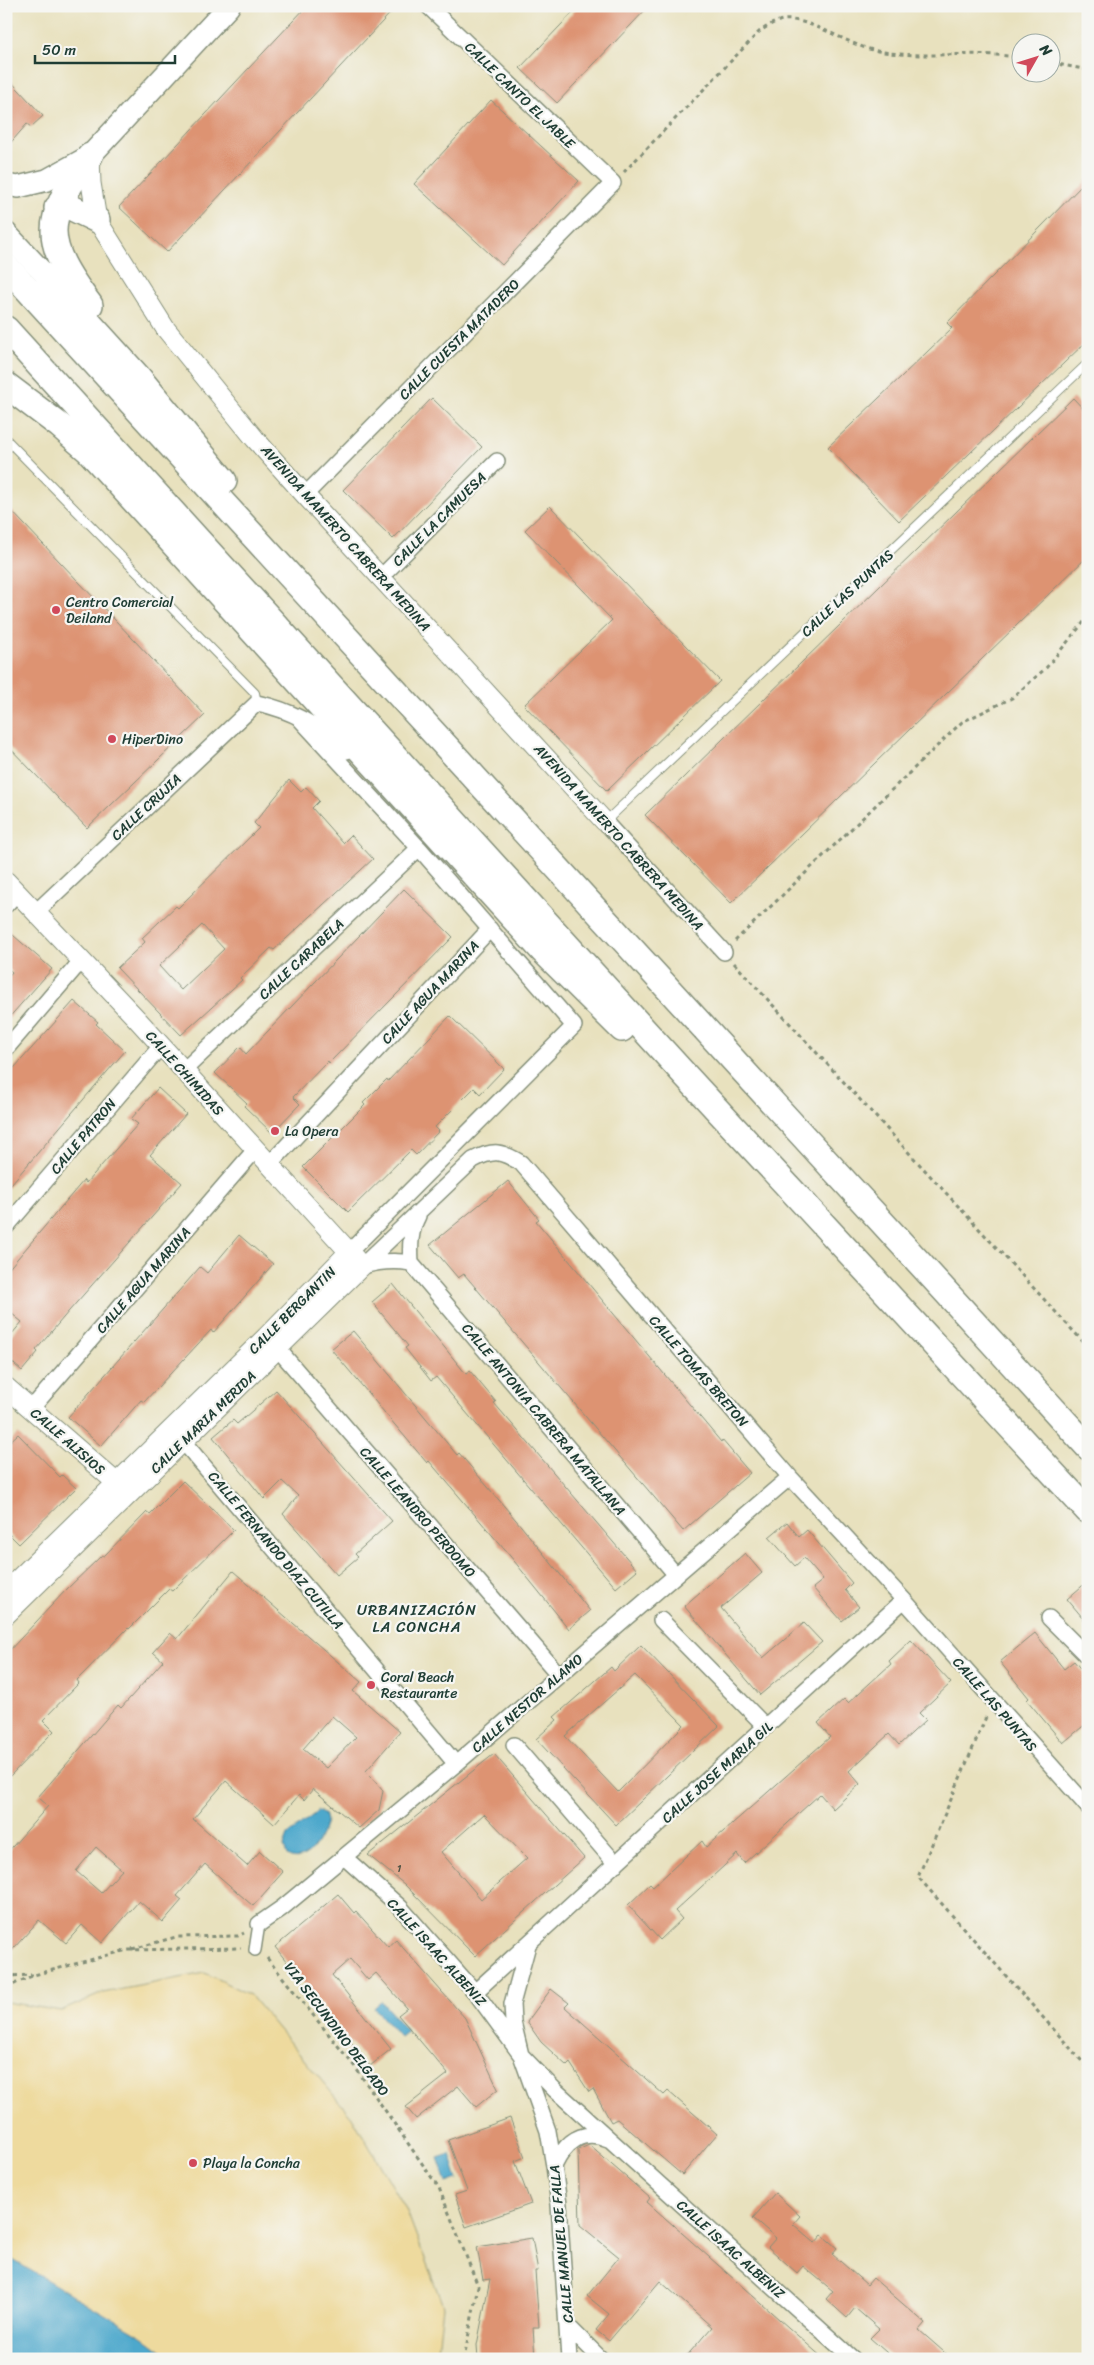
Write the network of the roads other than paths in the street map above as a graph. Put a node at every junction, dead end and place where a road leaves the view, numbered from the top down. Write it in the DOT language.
graph roads {
  1 [pos="229,6"];
  2 [pos="428,6"];
  3 [pos="90,156"];
  4 [pos="613,183"];
  5 [pos="6,185"];
  6 [pos="57,208"];
  7 [pos="97,220"];
  8 [pos="6,233"];
  9 [pos="6,266"];
  10 [pos="49,279"];
  11 [pos="6,329"];
  12 [pos="1088,363"];
  13 [pos="139,378"];
  14 [pos="6,385"];
  15 [pos="6,440"];
  16 [pos="497,461"];
  17 [pos="305,495"];
  18 [pos="266,550"];
  19 [pos="381,577"];
  20 [pos="257,703"];
  21 [pos="298,717"];
  22 [pos="605,822"];
  23 [pos="447,846"];
  24 [pos="419,848"];
  25 [pos="10,893"];
  26 [pos="35,912"];
  27 [pos="490,929"];
  28 [pos="724,952"];
  29 [pos="81,961"];
  30 [pos="161,1046"];
  31 [pos="6,1049"];
  32 [pos="184,1071"];
  33 [pos="686,1076"];
  34 [pos="255,1150"];
  35 [pos="489,1152"];
  36 [pos="269,1165"];
  37 [pos="422,1208"];
  38 [pos="6,1227"];
  39 [pos="349,1252"];
  40 [pos="411,1263"];
  41 [pos="362,1266"];
  42 [pos="278,1348"];
  43 [pos="6,1387"];
  44 [pos="31,1410"];
  45 [pos="178,1435"];
  46 [pos="1088,1447"];
  47 [pos="790,1477"];
  48 [pos="123,1489"];
  49 [pos="1088,1511"];
  50 [pos="676,1576"];
  51 [pos="904,1600"];
  52 [pos="8,1604"];
  53 [pos="1049,1618"];
  54 [pos="662,1620"];
  55 [pos="1088,1657"];
  56 [pos="559,1675"];
  57 [pos="766,1727"];
  58 [pos="514,1745"];
  59 [pos="456,1764"];
  60 [pos="1088,1807"];
  61 [pos="344,1857"];
  62 [pos="616,1864"];
  63 [pos="259,1924"];
  64 [pos="528,1944"];
  65 [pos="255,1950"];
  66 [pos="475,1992"];
  67 [pos="521,2055"];
  68 [pos="548,2131"];
  69 [pos="610,2139"];
  70 [pos="554,2166"];
  71 [pos="568,2326"];
  72 [pos="569,2359"];
  73 [pos="601,2359"];
  74 [pos="853,2359"];
  1 -- 3 [label="main road"];
  2 -- 4 [label="street, CALLE CANTO EL JABLE"];
  3 -- 5 [label="main road"];
  3 -- 6 [label="highway"];
  3 -- 7 [label="street, AVENIDA MAMERTO CABRERA MEDINA"];
  4 -- 17 [label="street, CALLE CUESTA MATADERO"];
  6 -- 7 [label="highway"];
  6 -- 13 [label="highway"];
  7 -- 17 [label="street, AVENIDA MAMERTO CABRERA MEDINA"];
  8 -- 10 [label="main road"];
  9 -- 18 [label="highway"];
  10 -- 13 [label="highway"];
  11 -- 33 [label="highway"];
  12 -- 22 [label="lane, CALLE LAS PUNTAS"];
  13 -- 18 [label="highway"];
  14 -- 23 [label="highway"];
  15 -- 20 [label="lane"];
  16 -- 19 [label="street, CALLE LA CAMUESA"];
  17 -- 19 [label="street, AVENIDA MAMERTO CABRERA MEDINA"];
  18 -- 46 [label="highway"];
  19 -- 22 [label="street, AVENIDA MAMERTO CABRERA MEDINA"];
  20 -- 21 [label="street"];
  20 -- 26 [label="street, CALLE CRUJIA"];
  21 -- 23 [label="street"];
  21 -- 24 [label="street"];
  22 -- 28 [label="street, AVENIDA MAMERTO CABRERA MEDINA"];
  23 -- 33 [label="highway"];
  24 -- 27 [label="street"];
  24 -- 32 [label="street, CALLE CARABELA"];
  25 -- 26 [label="street, CALLE CHIMIDAS"];
  26 -- 29 [label="street, CALLE CHIMIDAS"];
  27 -- 36 [label="street, CALLE AGUA MARINA"];
  27 -- 39 [label="street, CALLE BERGANTIN"];
  29 -- 30 [label="street, CALLE CHIMIDAS"];
  29 -- 31 [label="street"];
  30 -- 32 [label="street, CALLE CHIMIDAS"];
  30 -- 38 [label="street, CALLE PATRON"];
  32 -- 34 [label="street, CALLE CHIMIDAS"];
  33 -- 49 [label="highway"];
  34 -- 36 [label="street, CALLE CHIMIDAS"];
  34 -- 44 [label="street, CALLE AGUA MARINA"];
  35 -- 37 [label="street, CALLE MARIA MERIDA"];
  35 -- 47 [label="street, CALLE TOMAS BRETON"];
  36 -- 39 [label="street, CALLE CHIMIDAS"];
  37 -- 40 [label="street"];
  37 -- 41 [label="street, CALLE MARIA MERIDA"];
  39 -- 41 [label="street, CALLE CHIMIDAS"];
  39 -- 45 [label="street, CALLE BERGANTIN"];
  40 -- 41 [label="street"];
  40 -- 50 [label="street, CALLE ANTONIA CABRERA MATALLANA"];
  41 -- 42 [label="street, CALLE MARIA MERIDA"];
  42 -- 45 [label="street, CALLE MARIA MERIDA"];
  42 -- 56 [label="street, CALLE LEANDRO PERDOMO"];
  43 -- 44 [label="street, CALLE ALISIOS"];
  44 -- 48 [label="street, CALLE ALISIOS"];
  45 -- 48 [label="street, CALLE BERGANTIN"];
  45 -- 59 [label="street, CALLE FERNANDO DIAZ CUTILLA"];
  47 -- 50 [label="street, CALLE NESTOR ALAMO"];
  47 -- 51 [label="street, CALLE TOMAS BRETON"];
  48 -- 52 [label="street, CALLE BERGANTIN"];
  50 -- 56 [label="street, CALLE NESTOR ALAMO"];
  51 -- 57 [label="street, CALLE JOSE MARIA GIL"];
  51 -- 60 [label="street, CALLE LAS PUNTAS"];
  53 -- 55 [label="street"];
  54 -- 57 [label="street"];
  56 -- 59 [label="street, CALLE NESTOR ALAMO"];
  57 -- 62 [label="street, CALLE JOSE MARIA GIL"];
  58 -- 62 [label="street"];
  59 -- 61 [label="street, CALLE NESTOR ALAMO"];
  61 -- 63 [label="street, CALLE NESTOR ALAMO"];
  61 -- 66 [label="street, CALLE ISAAC ALBENIZ"];
  62 -- 64 [label="street, CALLE JOSE MARIA GIL"];
  63 -- 65 [label="street"];
  64 -- 66 [label="street, CALLE JOSE MARIA GIL"];
  64 -- 67 [label="street"];
  66 -- 67 [label="street, CALLE ISAAC ALBENIZ"];
  67 -- 68 [label="street, CALLE ISAAC ALBENIZ"];
  67 -- 69 [label="street, CALLE ISAAC ALBENIZ"];
  68 -- 70 [label="street, CALLE MANUEL DE FALLA"];
  69 -- 70 [label="street"];
  69 -- 74 [label="street, CALLE ISAAC ALBENIZ"];
  70 -- 71 [label="street, CALLE MANUEL DE FALLA"];
  71 -- 72 [label="street, CALLE MANUEL DE FALLA"];
  71 -- 73 [label="street"];
}
